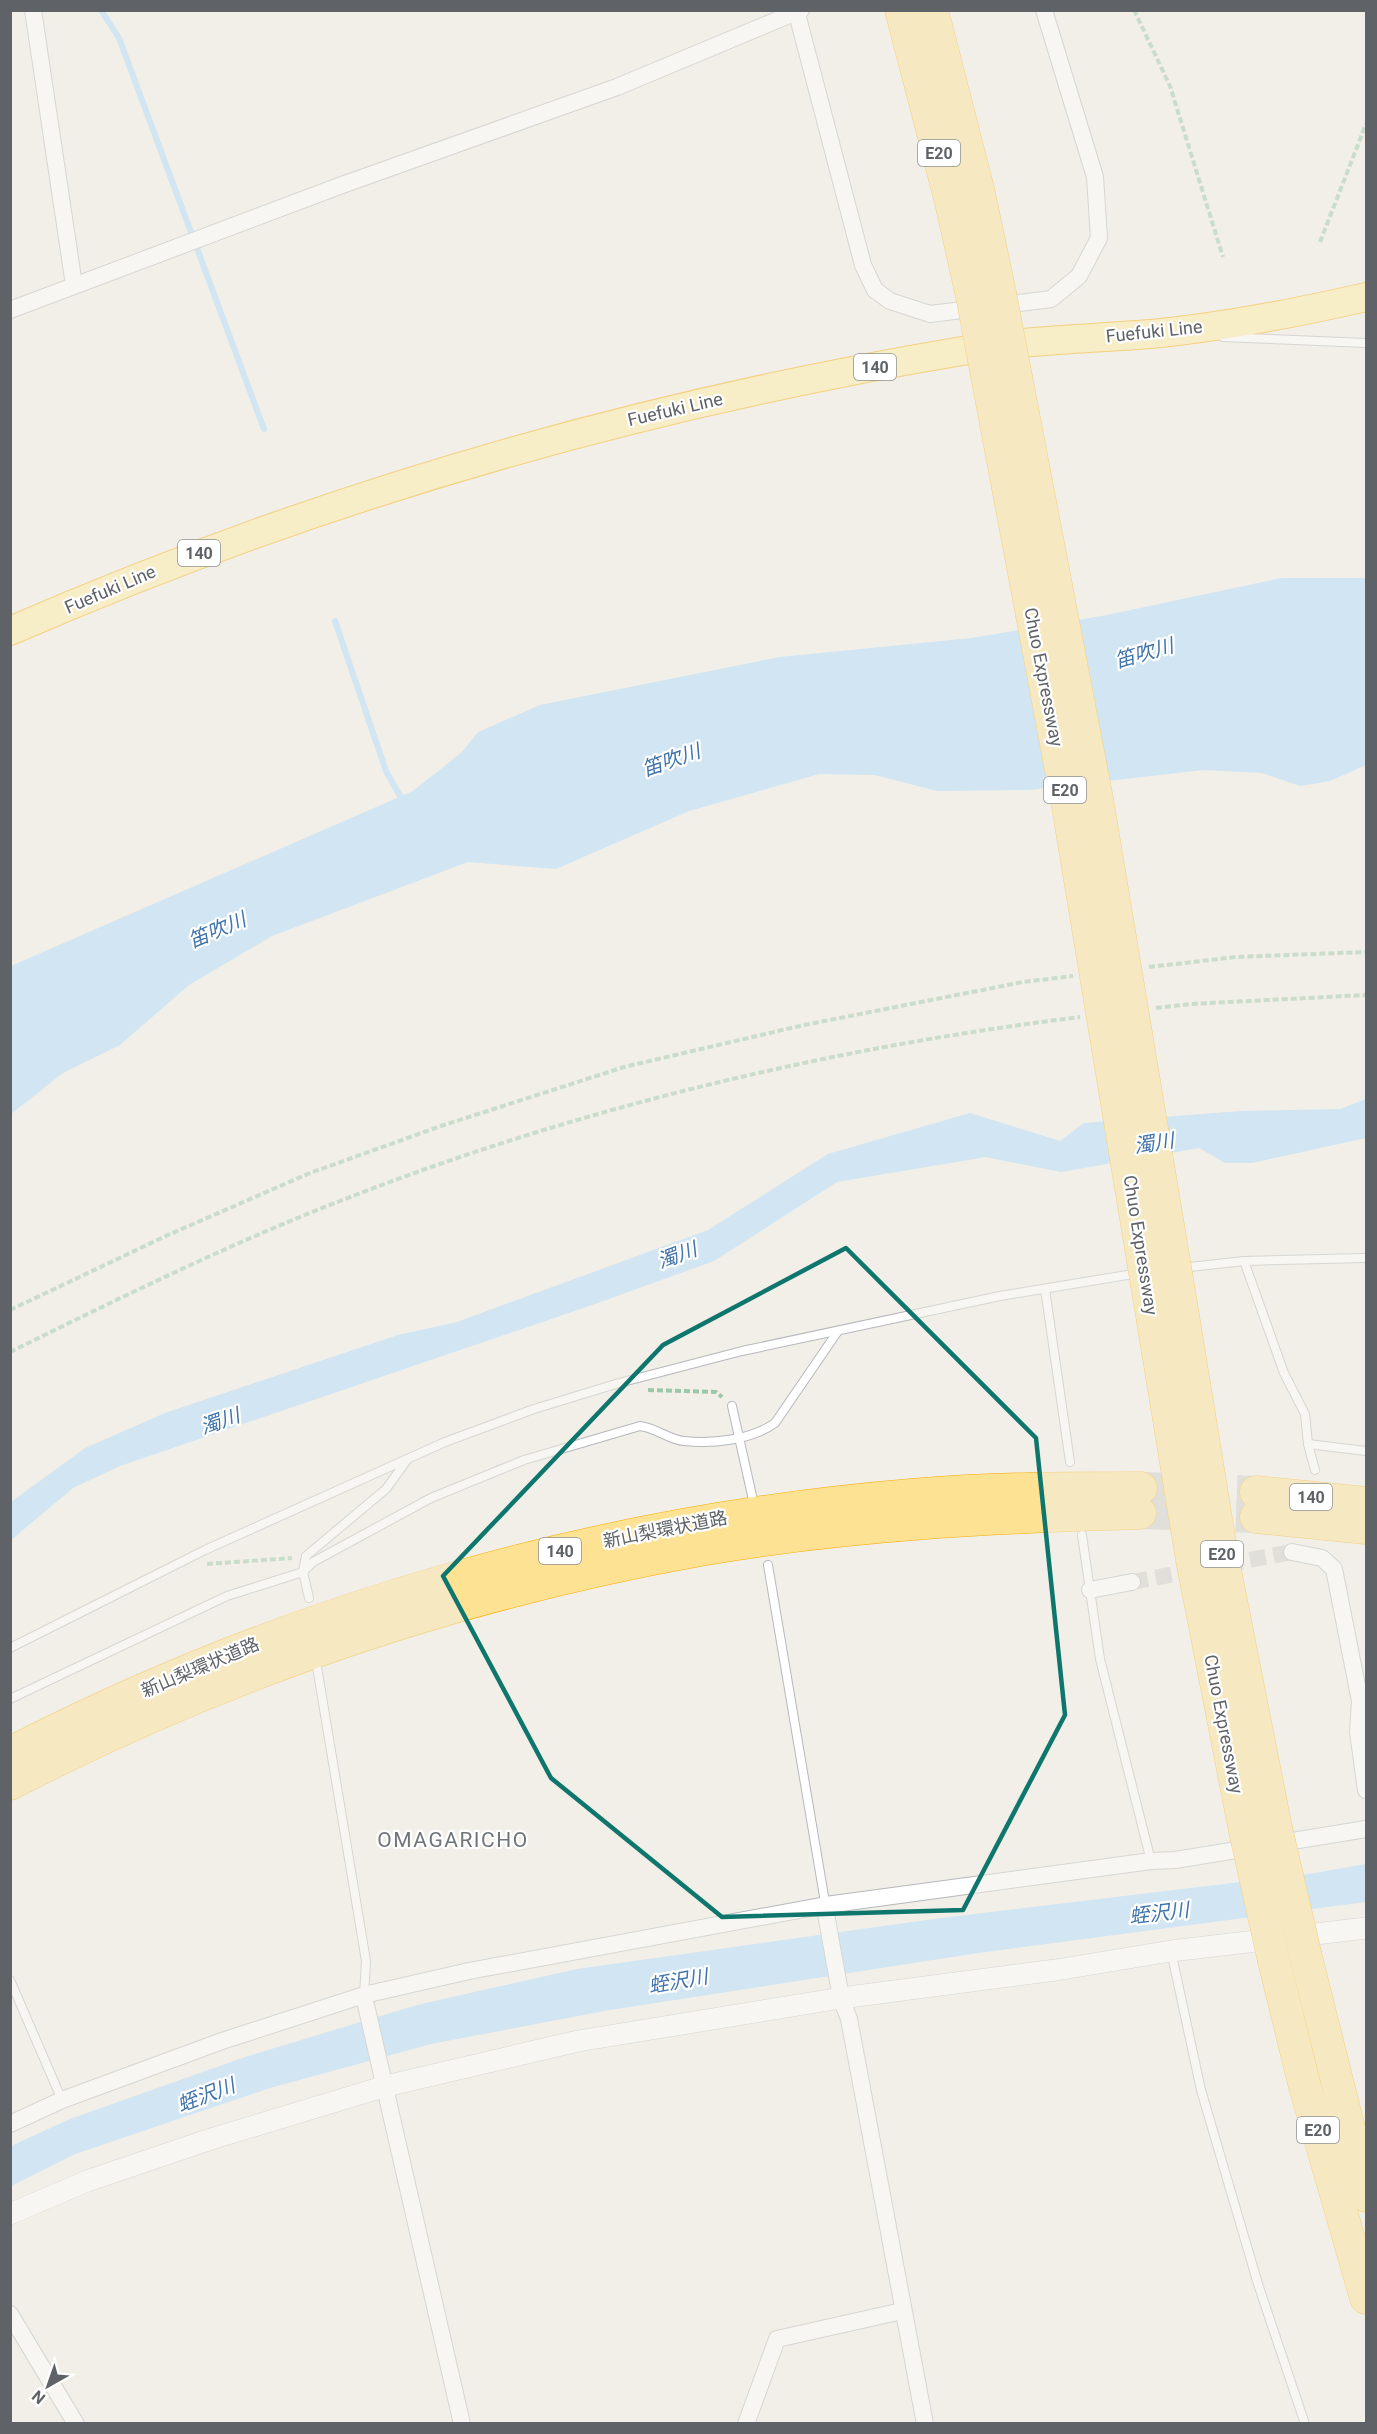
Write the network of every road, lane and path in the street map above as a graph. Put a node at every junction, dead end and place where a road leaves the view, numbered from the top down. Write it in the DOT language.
graph roads {
  1 [pos="33,10"];
  2 [pos="901,10"];
  3 [pos="932,10"];
  4 [pos="944,10"];
  5 [pos="1044,10"];
  6 [pos="1134,10"];
  7 [pos="798,11"];
  8 [pos="1366,124"];
  9 [pos="1320,242"];
  10 [pos="1223,256"];
  11 [pos="74,285"];
  12 [pos="986,295"];
  13 [pos="1366,297"];
  14 [pos="10,310"];
  15 [pos="1154,333"];
  16 [pos="1366,343"];
  17 [pos="10,631"];
  18 [pos="1366,952"];
  19 [pos="1141,968"];
  20 [pos="1082,975"];
  21 [pos="1366,995"];
  22 [pos="1144,1010"];
  23 [pos="1084,1017"];
  24 [pos="1366,1258"];
  25 [pos="1244,1261"];
  26 [pos="1045,1289"];
  27 [pos="10,1310"];
  28 [pos="838,1330"];
  29 [pos="10,1352"];
  30 [pos="619,1383"];
  31 [pos="732,1406"];
  32 [pos="738,1439"];
  33 [pos="1308,1444"];
  34 [pos="1366,1451"];
  35 [pos="408,1459"];
  36 [pos="1070,1462"];
  37 [pos="1315,1470"];
  38 [pos="753,1500"];
  39 [pos="1366,1503"];
  40 [pos="1366,1528"];
  41 [pos="1082,1535"];
  42 [pos="1292,1551"];
  43 [pos="306,1556"];
  44 [pos="176,1565"];
  45 [pos="768,1565"];
  46 [pos="303,1572"];
  47 [pos="1131,1582"];
  48 [pos="1090,1590"];
  49 [pos="309,1598"];
  50 [pos="10,1648"];
  51 [pos="317,1667"];
  52 [pos="10,1699"];
  53 [pos="10,1753"];
  54 [pos="10,1784"];
  55 [pos="1366,1790"];
  56 [pos="1260,1829"];
  57 [pos="1366,1829"];
  58 [pos="1151,1861"];
  59 [pos="826,1910"];
  60 [pos="1366,1928"];
  61 [pos="1171,1951"];
  62 [pos="10,1980"];
  63 [pos="840,1993"];
  64 [pos="365,2000"];
  65 [pos="385,2082"];
  66 [pos="62,2100"];
  67 [pos="10,2124"];
  68 [pos="1366,2196"];
  69 [pos="10,2214"];
  70 [pos="1366,2298"];
  71 [pos="902,2311"];
  72 [pos="10,2314"];
  73 [pos="76,2424"];
  74 [pos="462,2424"];
  75 [pos="746,2424"];
  76 [pos="925,2424"];
  77 [pos="1305,2424"];
  1 -- 11 [label="street"];
  2 -- 12 [label="highway, Chuo Expressway / E20"];
  3 -- 12 [label="highway, Chuo Expressway / E20"];
  4 -- 12 [label="highway"];
  5 -- 7 [label="street"];
  6 -- 10 [label="path"];
  7 -- 11 [label="street"];
  8 -- 9 [label="path"];
  11 -- 14 [label="street"];
  12 -- 56 [label="highway, Chuo Expressway / E20, bridge"];
  13 -- 15 [label="highway, Fuefuki Line / 140"];
  15 -- 16 [label="lane"];
  15 -- 17 [label="highway, Fuefuki Line / 140"];
  18 -- 19 [label="path"];
  20 -- 27 [label="path"];
  21 -- 22 [label="path"];
  23 -- 29 [label="path"];
  24 -- 25 [label="lane"];
  25 -- 26 [label="lane"];
  25 -- 33 [label="lane"];
  26 -- 28 [label="lane"];
  26 -- 36 [label="lane"];
  28 -- 30 [label="lane"];
  28 -- 32 [label="lane"];
  30 -- 31 [label="path"];
  30 -- 35 [label="lane"];
  31 -- 32 [label="lane"];
  32 -- 38 [label="lane"];
  32 -- 46 [label="lane"];
  33 -- 34 [label="lane"];
  33 -- 37 [label="lane"];
  35 -- 43 [label="lane"];
  35 -- 44 [label="lane"];
  39 -- 40 [label="highway, 140"];
  41 -- 48 [label="lane"];
  42 -- 55 [label="street"];
  43 -- 44 [label="path"];
  43 -- 46 [label="lane"];
  44 -- 50 [label="lane"];
  45 -- 59 [label="lane"];
  46 -- 49 [label="lane"];
  46 -- 52 [label="lane"];
  47 -- 48 [label="street"];
  48 -- 58 [label="lane"];
  51 -- 64 [label="lane"];
  53 -- 54 [label="highway, 新山梨環状道路 / 140"];
  56 -- 68 [label="highway, Chuo Expressway / E20, bridge"];
  56 -- 70 [label="highway, Chuo Expressway / E20, bridge"];
  57 -- 58 [label="street"];
  58 -- 59 [label="street"];
  59 -- 63 [label="street"];
  59 -- 64 [label="street"];
  60 -- 61 [label="street"];
  61 -- 63 [label="street"];
  61 -- 77 [label="lane"];
  62 -- 66 [label="lane"];
  63 -- 65 [label="street"];
  63 -- 71 [label="street"];
  64 -- 65 [label="street"];
  64 -- 66 [label="street"];
  65 -- 69 [label="street"];
  65 -- 74 [label="street"];
  66 -- 67 [label="street"];
  71 -- 75 [label="street"];
  71 -- 76 [label="street"];
  72 -- 73 [label="street"];
}
